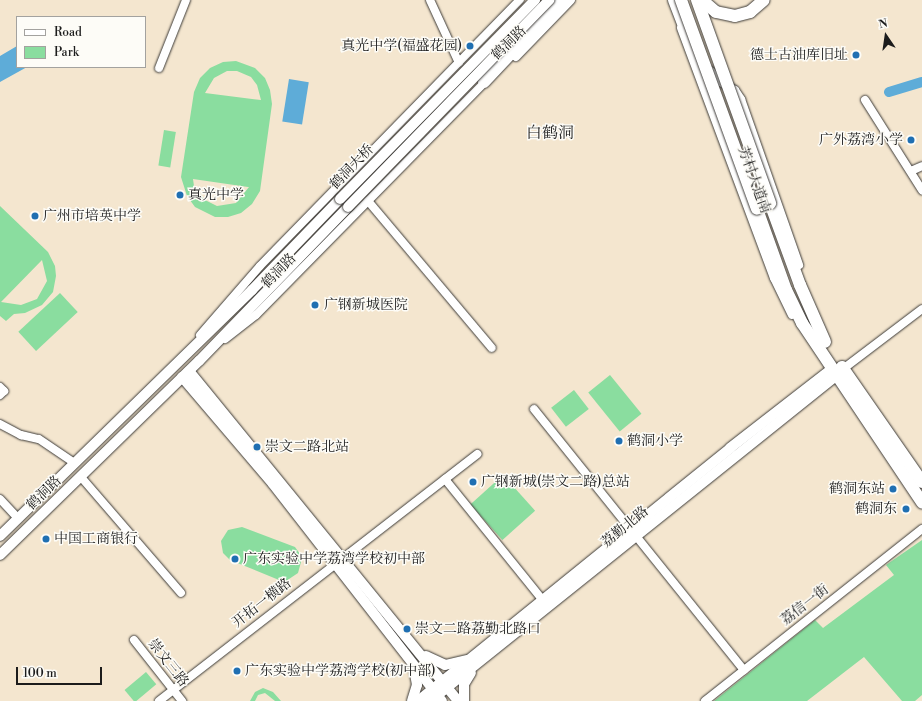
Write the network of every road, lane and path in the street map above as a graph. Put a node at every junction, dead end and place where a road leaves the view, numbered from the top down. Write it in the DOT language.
graph roads {
  1 [pos="186,0"];
  2 [pos="430,0"];
  3 [pos="520,0"];
  4 [pos="535,0"];
  5 [pos="549,0"];
  6 [pos="561,0"];
  7 [pos="571,0"];
  8 [pos="670,0"];
  9 [pos="674,0"];
  10 [pos="681,0"];
  11 [pos="689,0"];
  12 [pos="696,0"];
  13 [pos="702,0"];
  14 [pos="764,0"];
  15 [pos="459,63"];
  16 [pos="159,68"];
  17 [pos="446,76"];
  18 [pos="484,82"];
  19 [pos="720,82"];
  20 [pos="712,95"];
  21 [pos="471,96"];
  22 [pos="865,100"];
  23 [pos="922,166"];
  24 [pos="911,171"];
  25 [pos="922,190"];
  26 [pos="368,201"];
  27 [pos="763,206"];
  28 [pos="922,309"];
  29 [pos="825,342"];
  30 [pos="214,346"];
  31 [pos="492,348"];
  32 [pos="187,351"];
  33 [pos="835,368"];
  34 [pos="185,374"];
  35 [pos="0,387"];
  36 [pos="0,395"];
  37 [pos="534,409"];
  38 [pos="0,424"];
  39 [pos="477,454"];
  40 [pos="73,462"];
  41 [pos="81,477"];
  42 [pos="445,479"];
  43 [pos="922,482"];
  44 [pos="0,499"];
  45 [pos="922,502"];
  46 [pos="18,518"];
  47 [pos="922,529"];
  48 [pos="633,532"];
  49 [pos="0,536"];
  50 [pos="0,555"];
  51 [pos="338,562"];
  52 [pos="182,593"];
  53 [pos="542,599"];
  54 [pos="402,633"];
  55 [pos="392,638"];
  56 [pos="134,640"];
  57 [pos="479,659"];
  58 [pos="414,666"];
  59 [pos="744,670"];
  60 [pos="445,685"];
  61 [pos="173,690"];
  62 [pos="436,697"];
  63 [pos="159,701"];
  64 [pos="182,701"];
  65 [pos="412,701"];
  66 [pos="418,701"];
  67 [pos="458,701"];
  68 [pos="464,701"];
  69 [pos="705,701"];
  1 -- 16 [label="street"];
  2 -- 15 [label="street"];
  3 -- 15 [label="street, 鹤洞路"];
  4 -- 32 [label="main road, 鹤洞大桥, bridge"];
  5 -- 30 [label="main road, 鹤洞大桥, bridge"];
  6 -- 18 [label="highway"];
  7 -- 18 [label="street, 鹤洞路"];
  8 -- 20 [label="street, 芳村大道南"];
  9 -- 20 [label="highway, bridge"];
  10 -- 20 [label="highway, 芳村大道南, bridge"];
  11 -- 27 [label="highway, 芳村大道南"];
  12 -- 27 [label="highway, bridge"];
  13 -- 14 [label="highway, bridge"];
  13 -- 19 [label="street, 芳村大道南"];
  15 -- 17 [label="street, 鹤洞路"];
  17 -- 21 [label="street"];
  17 -- 32 [label="street, 鹤洞路"];
  18 -- 21 [label="street, 鹤洞路"];
  19 -- 20 [label="street"];
  19 -- 29 [label="street, 芳村大道南"];
  20 -- 27 [label="highway, 芳村大道南, bridge"];
  20 -- 33 [label="street, 芳村大道南"];
  21 -- 26 [label="street, 鹤洞路"];
  22 -- 24 [label="street"];
  23 -- 24 [label="street"];
  24 -- 25 [label="street"];
  26 -- 30 [label="street, 鹤洞路"];
  26 -- 31 [label="street"];
  27 -- 29 [label="highway, 芳村大道南"];
  27 -- 33 [label="highway, 芳村大道南"];
  28 -- 33 [label="street"];
  29 -- 33 [label="highway, 芳村大道南"];
  30 -- 34 [label="main road, 鹤洞路"];
  32 -- 40 [label="main road, 鹤洞路"];
  33 -- 43 [label="highway, 芳村大道南"];
  33 -- 45 [label="highway, 芳村大道南"];
  33 -- 48 [label="main road, 荔勤北路"];
  34 -- 41 [label="main road, 鹤洞路"];
  34 -- 51 [label="main road"];
  35 -- 36 [label="street"];
  37 -- 48 [label="street"];
  38 -- 40 [label="street"];
  39 -- 42 [label="street, 开拓一横路"];
  40 -- 46 [label="main road, 鹤洞路"];
  41 -- 50 [label="main road, 鹤洞路"];
  41 -- 52 [label="street"];
  42 -- 51 [label="street, 开拓一横路"];
  42 -- 53 [label="street"];
  44 -- 46 [label="street"];
  46 -- 49 [label="main road, 鹤洞路"];
  47 -- 59 [label="street, 荔信一街"];
  48 -- 53 [label="main road, 荔勤北路"];
  48 -- 57 [label="main road, 荔勤北路"];
  48 -- 59 [label="street"];
  51 -- 54 [label="main road"];
  51 -- 55 [label="main road"];
  51 -- 61 [label="street, 开拓一横路"];
  53 -- 57 [label="main road, 荔勤北路"];
  54 -- 55 [label="main road"];
  54 -- 57 [label="main road"];
  54 -- 60 [label="main road"];
  55 -- 58 [label="main road"];
  56 -- 61 [label="street, 崇文三路"];
  57 -- 60 [label="main road, 荔勤北路"];
  57 -- 68 [label="main road"];
  58 -- 62 [label="main road"];
  58 -- 65 [label="main road"];
  59 -- 69 [label="street, 荔信一街"];
  60 -- 62 [label="main road, 荔勤北路"];
  60 -- 67 [label="main road"];
  61 -- 63 [label="street, 开拓一横路"];
  61 -- 64 [label="street, 崇文三路"];
  62 -- 66 [label="main road, 荔勤北路"];
}
